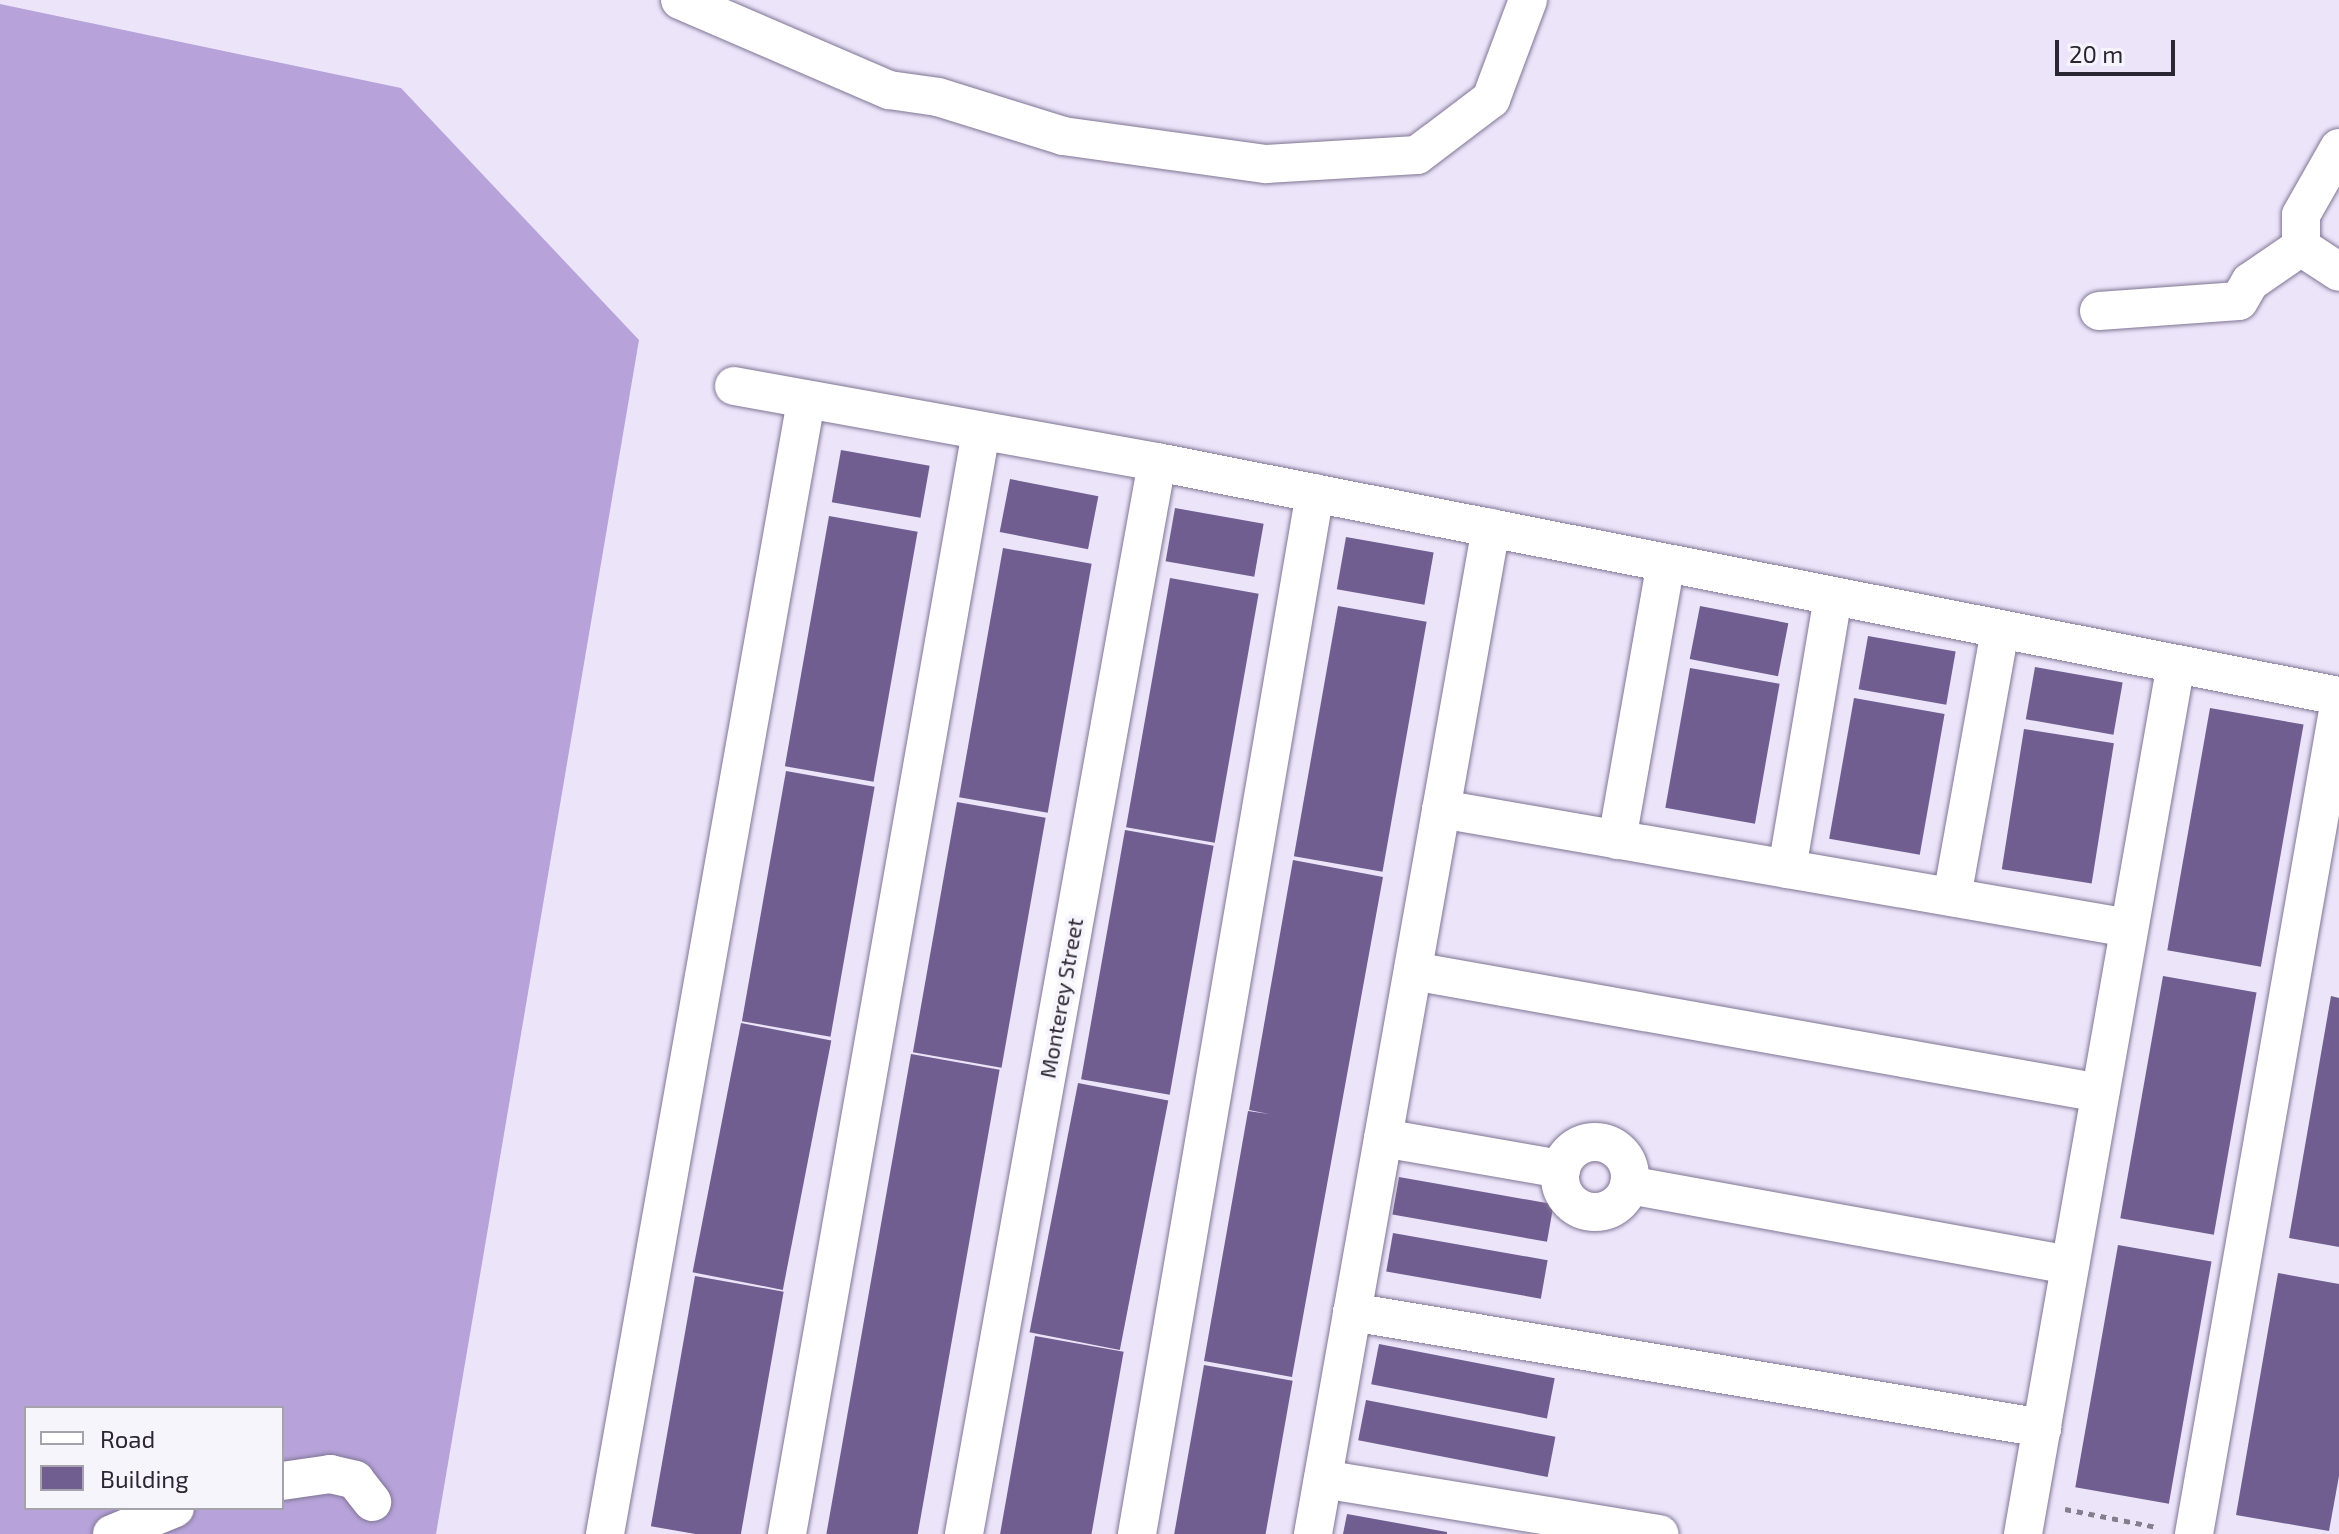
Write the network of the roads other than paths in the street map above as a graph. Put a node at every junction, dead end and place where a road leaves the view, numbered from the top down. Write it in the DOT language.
graph roads {
  1 [pos="680,0"];
  2 [pos="1528,0"];
  3 [pos="2339,148"];
  4 [pos="2301,247"];
  5 [pos="2339,272"];
  6 [pos="2099,311"];
  7 [pos="734,386"];
  8 [pos="806,401"];
  9 [pos="981,431"];
  10 [pos="1157,462"];
  11 [pos="1315,493"];
  12 [pos="1491,528"];
  13 [pos="1666,563"];
  14 [pos="1833,597"];
  15 [pos="2000,630"];
  16 [pos="2176,664"];
  17 [pos="2339,696"];
  18 [pos="2339,705"];
  19 [pos="1441,809"];
  20 [pos="1617,840"];
  21 [pos="1787,869"];
  22 [pos="1952,897"];
  23 [pos="2129,928"];
  24 [pos="1413,971"];
  25 [pos="2100,1093"];
  26 [pos="1383,1138"];
  27 [pos="2070,1265"];
  28 [pos="1352,1312"];
  29 [pos="2042,1428"];
  30 [pos="1323,1479"];
  31 [pos="284,1481"];
  32 [pos="372,1502"];
  33 [pos="170,1510"];
  34 [pos="2026,1518"];
  35 [pos="2178,1531"];
  36 [pos="112,1534"];
  37 [pos="605,1534"];
  38 [pos="787,1534"];
  39 [pos="964,1534"];
  40 [pos="1137,1534"];
  41 [pos="1313,1534"];
  42 [pos="1660,1534"];
  1 -- 2 [label="street"];
  3 -- 4 [label="street"];
  4 -- 5 [label="street"];
  4 -- 6 [label="street"];
  7 -- 8 [label="street"];
  8 -- 9 [label="street"];
  8 -- 37 [label="street"];
  9 -- 10 [label="street"];
  9 -- 38 [label="street"];
  10 -- 11 [label="street"];
  10 -- 39 [label="street, Monterey Street"];
  11 -- 12 [label="street"];
  11 -- 40 [label="street"];
  12 -- 13 [label="street"];
  12 -- 19 [label="street"];
  13 -- 14 [label="street"];
  13 -- 20 [label="street"];
  14 -- 15 [label="street"];
  14 -- 21 [label="street"];
  15 -- 16 [label="street"];
  15 -- 22 [label="street"];
  16 -- 17 [label="street"];
  16 -- 23 [label="street"];
  18 -- 35 [label="street"];
  19 -- 20 [label="street"];
  19 -- 24 [label="street"];
  20 -- 21 [label="street"];
  21 -- 22 [label="street"];
  22 -- 23 [label="street"];
  23 -- 25 [label="street"];
  24 -- 25 [label="street"];
  24 -- 26 [label="street"];
  25 -- 27 [label="street"];
  26 -- 27 [label="street"];
  26 -- 28 [label="street"];
  27 -- 29 [label="street"];
  28 -- 29 [label="street"];
  28 -- 30 [label="street"];
  29 -- 34 [label="street"];
  30 -- 41 [label="street"];
  30 -- 42 [label="street"];
  31 -- 32 [label="street"];
  33 -- 36 [label="street"];
}
